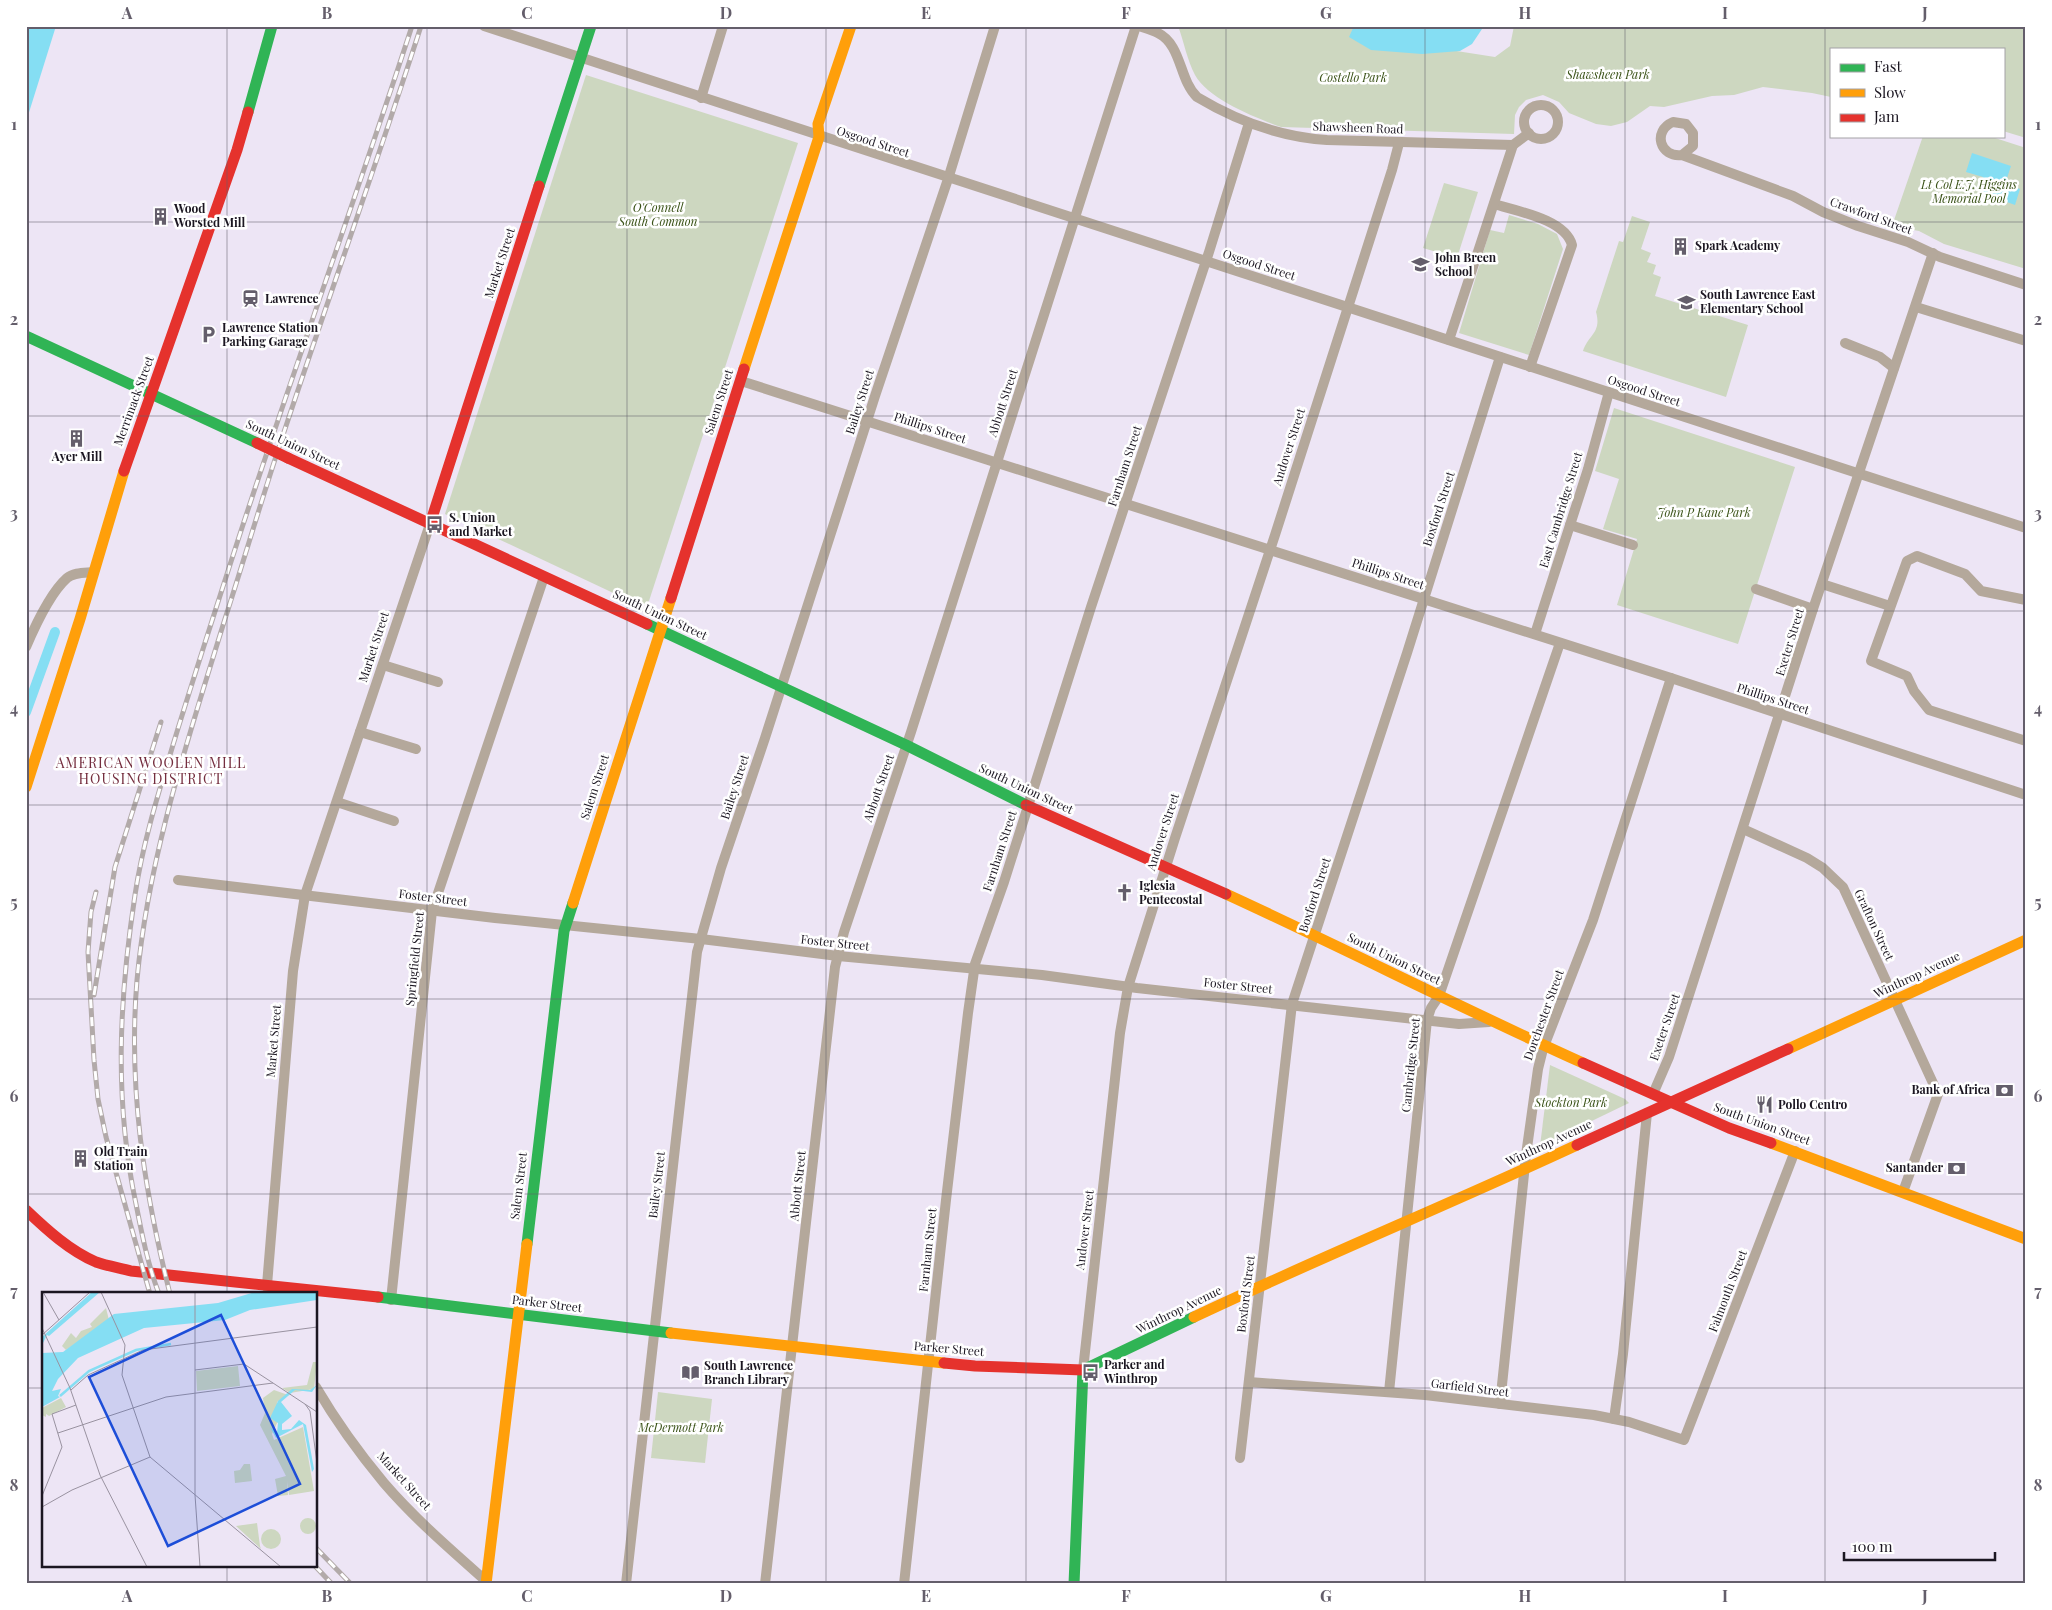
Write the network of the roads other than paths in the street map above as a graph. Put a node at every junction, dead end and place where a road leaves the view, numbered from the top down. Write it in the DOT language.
graph roads {
  1 [pos="272,26"];
  2 [pos="484,26"];
  3 [pos="591,26"];
  4 [pos="723,26"];
  5 [pos="851,26"];
  6 [pos="995,26"];
  7 [pos="1138,26"];
  8 [pos="581,58"];
  9 [pos="701,98"];
  10 [pos="1249,123"];
  11 [pos="1529,134"];
  12 [pos="819,138"];
  13 [pos="1399,143"];
  14 [pos="1513,145"];
  15 [pos="1682,155"];
  16 [pos="948,179"];
  17 [pos="1494,204"];
  18 [pos="1075,220"];
  19 [pos="1933,254"];
  20 [pos="1206,262"];
  21 [pos="2026,285"];
  22 [pos="1348,307"];
  23 [pos="1916,307"];
  24 [pos="26,336"];
  25 [pos="1449,340"];
  26 [pos="2026,341"];
  27 [pos="1845,344"];
  28 [pos="1500,357"];
  29 [pos="1530,367"];
  30 [pos="1894,368"];
  31 [pos="741,380"];
  32 [pos="1609,392"];
  33 [pos="152,393"];
  34 [pos="867,420"];
  35 [pos="996,462"];
  36 [pos="1858,473"];
  37 [pos="1126,503"];
  38 [pos="430,524"];
  39 [pos="1570,525"];
  40 [pos="2026,528"];
  41 [pos="1633,545"];
  42 [pos="1270,550"];
  43 [pos="94,572"];
  44 [pos="544,577"];
  45 [pos="1822,584"];
  46 [pos="1756,589"];
  47 [pos="1424,599"];
  48 [pos="2026,600"];
  49 [pos="1890,606"];
  50 [pos="1813,610"];
  51 [pos="660,630"];
  52 [pos="1535,634"];
  53 [pos="1560,643"];
  54 [pos="26,647"];
  55 [pos="383,665"];
  56 [pos="1672,678"];
  57 [pos="438,682"];
  58 [pos="781,686"];
  59 [pos="1780,714"];
  60 [pos="360,732"];
  61 [pos="2026,741"];
  62 [pos="906,745"];
  63 [pos="416,749"];
  64 [pos="26,787"];
  65 [pos="2026,795"];
  66 [pos="337,802"];
  67 [pos="1028,806"];
  68 [pos="394,821"];
  69 [pos="1743,829"];
  70 [pos="1166,866"];
  71 [pos="178,880"];
  72 [pos="306,895"];
  73 [pos="432,911"];
  74 [pos="565,925"];
  75 [pos="1315,935"];
  76 [pos="701,939"];
  77 [pos="2026,940"];
  78 [pos="838,956"];
  79 [pos="974,969"];
  80 [pos="1128,987"];
  81 [pos="1439,996"];
  82 [pos="1895,1000"];
  83 [pos="1292,1004"];
  84 [pos="1427,1020"];
  85 [pos="1491,1022"];
  86 [pos="1544,1046"];
  87 [pos="1653,1094"];
  88 [pos="1671,1102"];
  89 [pos="1647,1113"];
  90 [pos="1795,1151"];
  91 [pos="1524,1170"];
  92 [pos="1903,1192"];
  93 [pos="26,1210"];
  94 [pos="1407,1222"];
  95 [pos="2026,1239"];
  96 [pos="1260,1286"];
  97 [pos="268,1289"];
  98 [pos="302,1292"];
  99 [pos="318,1293"];
  100 [pos="391,1300"];
  101 [pos="517,1314"];
  102 [pos="654,1332"];
  103 [pos="792,1346"];
  104 [pos="929,1361"];
  105 [pos="1083,1370"];
  106 [pos="1249,1382"];
  107 [pos="318,1390"];
  108 [pos="1389,1392"];
  109 [pos="1500,1404"];
  110 [pos="1614,1419"];
  111 [pos="1684,1440"];
  112 [pos="1240,1458"];
  113 [pos="486,1583"];
  114 [pos="626,1584"];
  115 [pos="765,1584"];
  116 [pos="904,1584"];
  117 [pos="1074,1584"];
  1 -- 33 [label="main road, Merrimack Street"];
  2 -- 8 [label="street, Osgood Street"];
  3 -- 8 [label="main road, Market Street"];
  4 -- 9 [label="street"];
  5 -- 12 [label="main road, Salem Street"];
  6 -- 16 [label="street, Bailey Street"];
  7 -- 10 [label="street, Shawsheen Road"];
  7 -- 18 [label="street, Abbott Street"];
  8 -- 9 [label="street, Osgood Street"];
  8 -- 38 [label="main road, Market Street"];
  9 -- 12 [label="street, Osgood Street"];
  10 -- 13 [label="street, Shawsheen Road"];
  10 -- 20 [label="street, Farnham Street"];
  11 -- 14 [label="street"];
  12 -- 16 [label="street, Osgood Street"];
  12 -- 31 [label="main road, Salem Street"];
  13 -- 14 [label="street, Shawsheen Road"];
  13 -- 22 [label="street, Andover Street"];
  14 -- 17 [label="street"];
  15 -- 19 [label="street, Crawford Street"];
  16 -- 18 [label="street, Osgood Street"];
  16 -- 34 [label="street, Bailey Street"];
  17 -- 25 [label="street"];
  17 -- 29 [label="street"];
  18 -- 20 [label="street, Osgood Street"];
  18 -- 35 [label="street, Abbott Street"];
  19 -- 21 [label="street, Crawford Street"];
  19 -- 23 [label="street, Exeter Street"];
  20 -- 22 [label="street, Osgood Street"];
  20 -- 37 [label="street, Farnham Street"];
  22 -- 25 [label="street, Osgood Street"];
  22 -- 42 [label="street, Andover Street"];
  23 -- 26 [label="street"];
  23 -- 30 [label="street, Exeter Street"];
  24 -- 33 [label="main road, South Union Street"];
  25 -- 28 [label="street, Osgood Street"];
  27 -- 30 [label="street"];
  28 -- 29 [label="street, Osgood Street"];
  28 -- 47 [label="street, Boxford Street"];
  29 -- 32 [label="street, Osgood Street"];
  30 -- 36 [label="street, Exeter Street"];
  31 -- 34 [label="street, Phillips Street"];
  31 -- 51 [label="main road, Salem Street"];
  32 -- 36 [label="street, Osgood Street"];
  32 -- 39 [label="street, East Cambridge Street"];
  33 -- 38 [label="main road, South Union Street, bridge"];
  33 -- 43 [label="main road, Merrimack Street"];
  34 -- 35 [label="street, Phillips Street"];
  34 -- 58 [label="street, Bailey Street"];
  35 -- 37 [label="street, Phillips Street"];
  35 -- 62 [label="street, Abbott Street"];
  36 -- 40 [label="street, Osgood Street"];
  36 -- 45 [label="street, Exeter Street"];
  37 -- 42 [label="street, Phillips Street"];
  37 -- 67 [label="street, Farnham Street"];
  38 -- 44 [label="main road, South Union Street"];
  38 -- 55 [label="street, Market Street"];
  39 -- 41 [label="street"];
  39 -- 52 [label="street, East Cambridge Street"];
  42 -- 47 [label="street, Phillips Street"];
  42 -- 70 [label="street, Andover Street"];
  43 -- 54 [label="street"];
  43 -- 64 [label="main road, Merrimack Street"];
  44 -- 51 [label="main road, South Union Street"];
  44 -- 73 [label="street, Springfield Street"];
  45 -- 49 [label="street"];
  45 -- 50 [label="street, Exeter Street"];
  46 -- 50 [label="street"];
  47 -- 52 [label="street, Phillips Street"];
  47 -- 75 [label="street, Boxford Street"];
  48 -- 49 [label="street"];
  49 -- 61 [label="street"];
  50 -- 59 [label="street, Exeter Street"];
  51 -- 58 [label="main road, South Union Street"];
  51 -- 74 [label="main road, Salem Street"];
  52 -- 53 [label="street, Phillips Street"];
  53 -- 56 [label="street, Phillips Street"];
  53 -- 81 [label="street, Cambridge Street"];
  55 -- 57 [label="street"];
  55 -- 60 [label="street, Market Street"];
  56 -- 59 [label="street, Phillips Street"];
  56 -- 86 [label="street, Dorchester Street"];
  58 -- 62 [label="main road, South Union Street"];
  58 -- 76 [label="street, Bailey Street"];
  59 -- 65 [label="street, Phillips Street"];
  59 -- 69 [label="street, Exeter Street"];
  60 -- 63 [label="street"];
  60 -- 66 [label="street, Market Street"];
  62 -- 67 [label="main road, South Union Street"];
  62 -- 78 [label="street, Abbott Street"];
  66 -- 68 [label="street"];
  66 -- 72 [label="street, Market Street"];
  67 -- 70 [label="main road, South Union Street"];
  67 -- 79 [label="street, Farnham Street"];
  69 -- 82 [label="street, Grafton Street"];
  69 -- 87 [label="street, Exeter Street"];
  70 -- 75 [label="main road, South Union Street"];
  70 -- 80 [label="street, Andover Street"];
  71 -- 72 [label="street, Foster Street"];
  72 -- 73 [label="street, Foster Street"];
  72 -- 97 [label="street, Market Street"];
  73 -- 74 [label="street, Foster Street"];
  73 -- 100 [label="street, Springfield Street"];
  74 -- 76 [label="street, Foster Street"];
  74 -- 101 [label="main road, Salem Street"];
  75 -- 81 [label="main road, South Union Street"];
  75 -- 83 [label="street, Boxford Street"];
  76 -- 78 [label="street, Foster Street"];
  76 -- 102 [label="street, Bailey Street"];
  77 -- 82 [label="main road, Winthrop Avenue"];
  78 -- 79 [label="street, Foster Street"];
  78 -- 103 [label="street, Abbott Street"];
  79 -- 80 [label="street, Foster Street"];
  79 -- 104 [label="street, Farnham Street"];
  80 -- 83 [label="street, Foster Street"];
  80 -- 105 [label="street, Andover Street"];
  81 -- 84 [label="street, Cambridge Street"];
  81 -- 85 [label="main road, South Union Street"];
  82 -- 88 [label="main road, Winthrop Avenue"];
  82 -- 92 [label="street, Grafton Street"];
  83 -- 84 [label="street, Foster Street"];
  83 -- 96 [label="street, Boxford Street"];
  84 -- 85 [label="street, Foster Street"];
  84 -- 94 [label="street, Cambridge Street"];
  85 -- 86 [label="main road, South Union Street"];
  86 -- 87 [label="main road, South Union Street"];
  86 -- 91 [label="street, Dorchester Street"];
  87 -- 88 [label="main road, South Union Street"];
  88 -- 89 [label="main road, Winthrop Avenue"];
  88 -- 90 [label="main road, South Union Street"];
  89 -- 91 [label="main road, Winthrop Avenue"];
  89 -- 110 [label="street"];
  90 -- 92 [label="main road, South Union Street"];
  90 -- 111 [label="street, Falmouth Street"];
  91 -- 94 [label="main road, Winthrop Avenue"];
  91 -- 109 [label="street, Dorchester Street"];
  92 -- 95 [label="main road, South Union Street"];
  93 -- 97 [label="main road, Parker Street"];
  94 -- 96 [label="main road, Winthrop Avenue"];
  94 -- 108 [label="street, Cambridge Street"];
  96 -- 105 [label="main road, Winthrop Avenue"];
  96 -- 106 [label="street, Boxford Street"];
  97 -- 98 [label="main road, Parker Street"];
  99 -- 100 [label="main road, Parker Street"];
  100 -- 101 [label="main road, Parker Street"];
  101 -- 102 [label="main road, Parker Street"];
  101 -- 113 [label="main road, Salem Street"];
  102 -- 103 [label="main road, Parker Street"];
  102 -- 114 [label="street, Bailey Street"];
  103 -- 104 [label="main road, Parker Street"];
  103 -- 115 [label="street, Abbott Street"];
  104 -- 105 [label="main road, Parker Street"];
  104 -- 116 [label="street, Farnham Street"];
  105 -- 117 [label="main road, Andover Street"];
  106 -- 108 [label="street, Garfield Street"];
  106 -- 112 [label="street, Boxford Street"];
  107 -- 113 [label="street, Market Street"];
  108 -- 109 [label="street, Garfield Street"];
  109 -- 110 [label="street, Garfield Street"];
  110 -- 111 [label="street, Garfield Street"];
}
